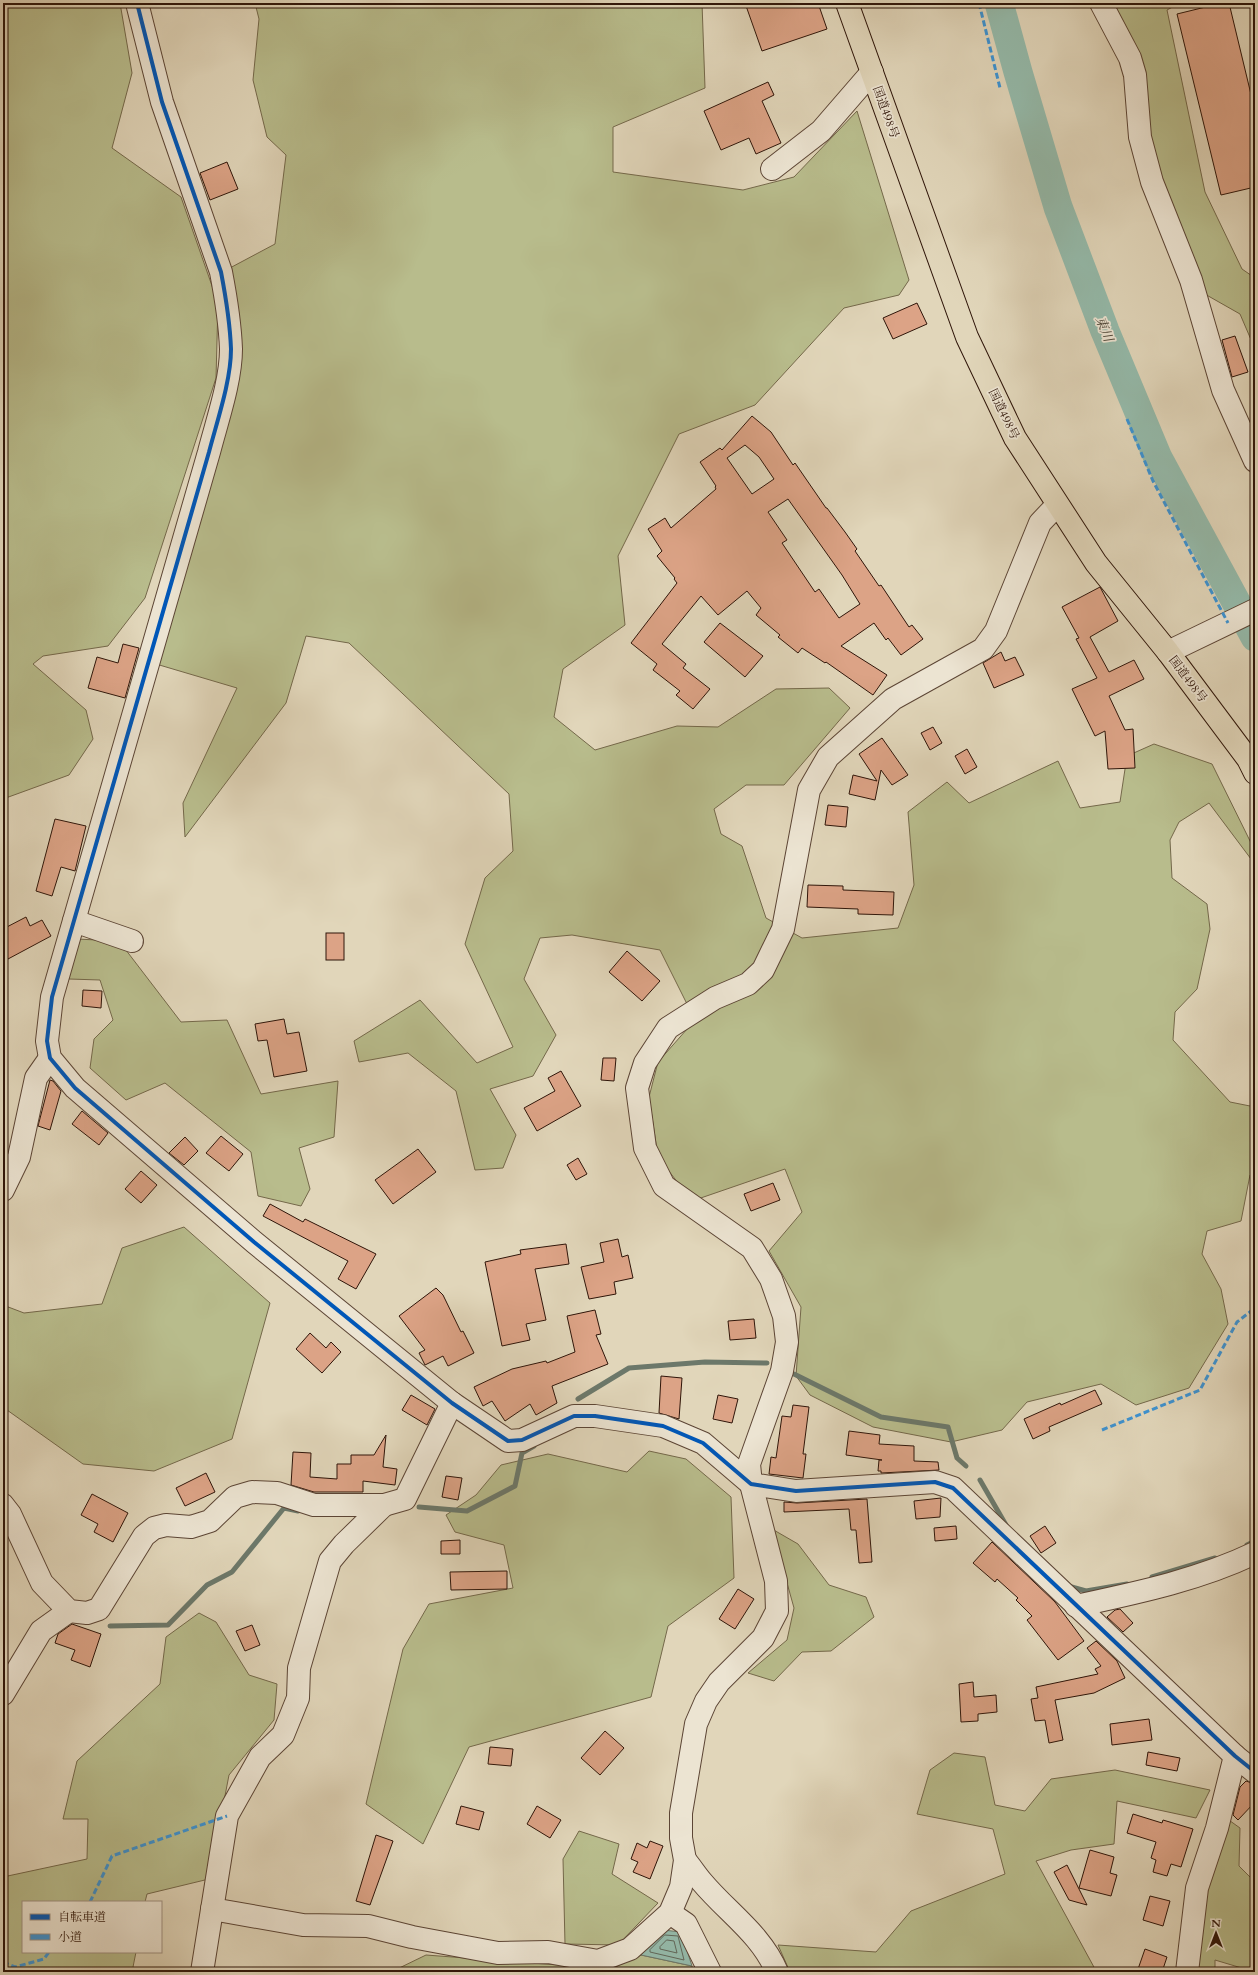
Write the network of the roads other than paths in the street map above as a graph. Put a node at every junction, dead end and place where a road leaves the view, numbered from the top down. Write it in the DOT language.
graph roads {
  1 [pos="137,3"];
  2 [pos="847,3"];
  3 [pos="1101,3"];
  4 [pos="872,72"];
  5 [pos="772,169"];
  6 [pos="1255,461"];
  7 [pos="1057,505"];
  8 [pos="1255,610"];
  9 [pos="1168,652"];
  10 [pos="1255,773"];
  11 [pos="74,921"];
  12 [pos="132,940"];
  13 [pos="50,1058"];
  14 [pos="3,1190"];
  15 [pos="452,1402"];
  16 [pos="750,1484"];
  17 [pos="3,1505"];
  18 [pos="384,1505"];
  19 [pos="1255,1553"];
  20 [pos="1076,1606"];
  21 [pos="70,1611"];
  22 [pos="3,1694"];
  23 [pos="1235,1756"];
  24 [pos="1255,1772"];
  25 [pos="685,1860"];
  26 [pos="212,1909"];
  27 [pos="670,1913"];
  28 [pos="202,1972"];
  29 [pos="710,1972"];
  30 [pos="777,1972"];
  31 [pos="1187,1972"];
  1 -- 11 [label="street"];
  2 -- 4 [label="highway, 国道498号"];
  3 -- 6 [label="street"];
  4 -- 5 [label="street"];
  4 -- 7 [label="highway, 国道498号"];
  7 -- 9 [label="highway, 国道498号"];
  7 -- 16 [label="street"];
  8 -- 9 [label="street"];
  9 -- 10 [label="highway, 国道498号"];
  11 -- 12 [label="street"];
  11 -- 13 [label="street"];
  13 -- 14 [label="street"];
  13 -- 15 [label="street"];
  15 -- 16 [label="street"];
  15 -- 18 [label="street"];
  16 -- 20 [label="street"];
  16 -- 25 [label="street"];
  17 -- 21 [label="street"];
  18 -- 21 [label="street"];
  18 -- 26 [label="street"];
  19 -- 20 [label="street"];
  20 -- 23 [label="street"];
  21 -- 22 [label="street"];
  23 -- 24 [label="street"];
  23 -- 31 [label="street"];
  25 -- 27 [label="street"];
  25 -- 30 [label="street"];
  26 -- 27 [label="street"];
  26 -- 28 [label="street"];
  27 -- 29 [label="street"];
}
